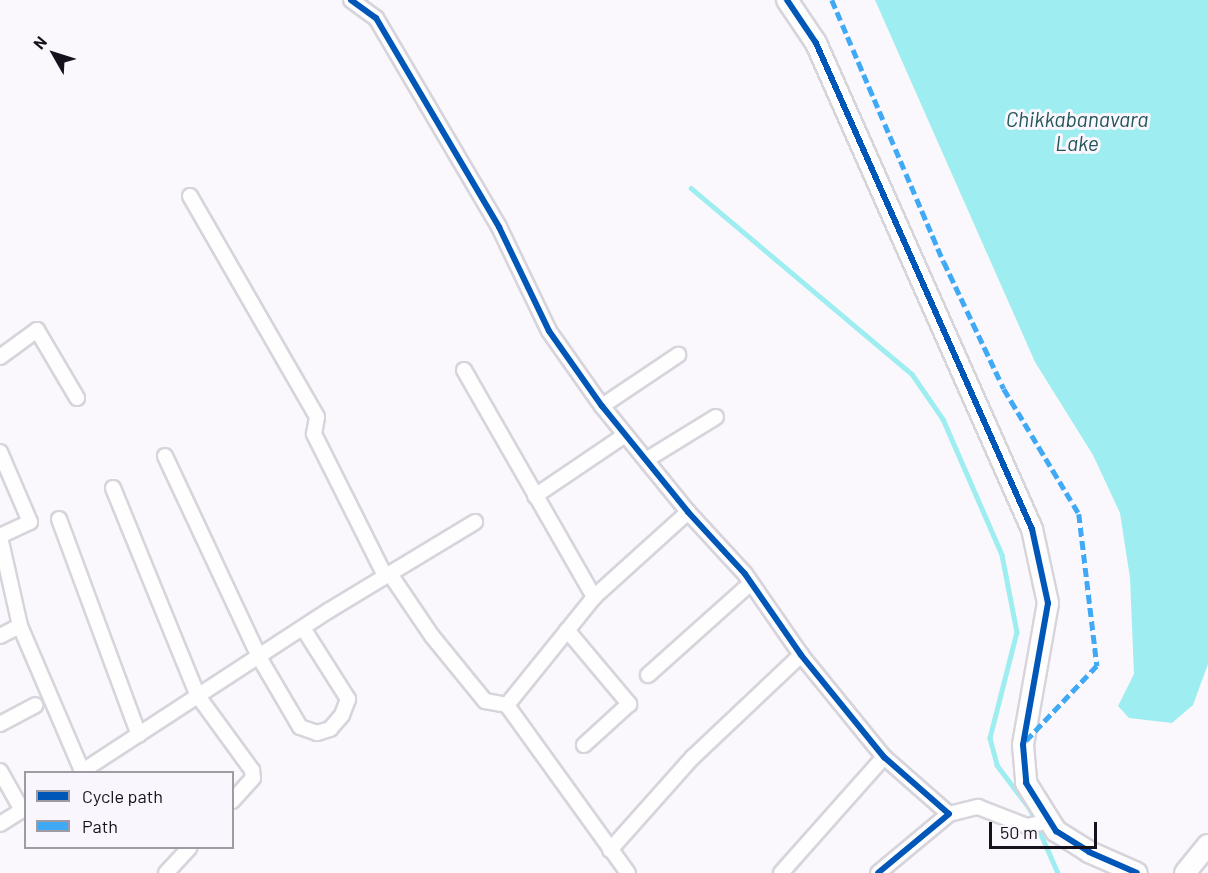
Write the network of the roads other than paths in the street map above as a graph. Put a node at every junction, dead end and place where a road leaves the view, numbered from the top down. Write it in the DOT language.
graph roads {
  1 [pos="351,0"];
  2 [pos="787,0"];
  3 [pos="190,196"];
  4 [pos="678,355"];
  5 [pos="0,357"];
  6 [pos="464,370"];
  7 [pos="77,398"];
  8 [pos="602,406"];
  9 [pos="716,417"];
  10 [pos="625,435"];
  11 [pos="0,452"];
  12 [pos="165,456"];
  13 [pos="646,460"];
  14 [pos="113,488"];
  15 [pos="535,496"];
  16 [pos="688,512"];
  17 [pos="58,519"];
  18 [pos="475,522"];
  19 [pos="0,536"];
  20 [pos="388,575"];
  21 [pos="751,583"];
  22 [pos="594,597"];
  23 [pos="20,626"];
  24 [pos="303,628"];
  25 [pos="567,630"];
  26 [pos="0,636"];
  27 [pos="801,655"];
  28 [pos="259,657"];
  29 [pos="648,675"];
  30 [pos="198,696"];
  31 [pos="35,705"];
  32 [pos="507,705"];
  33 [pos="0,724"];
  34 [pos="139,735"];
  35 [pos="584,745"];
  36 [pos="884,757"];
  37 [pos="0,771"];
  38 [pos="81,771"];
  39 [pos="83,771"];
  40 [pos="234,799"];
  41 [pos="24,809"];
  42 [pos="949,814"];
  43 [pos="1041,823"];
  44 [pos="0,824"];
  45 [pos="1208,845"];
  46 [pos="188,849"];
  47 [pos="610,850"];
  48 [pos="1208,852"];
  49 [pos="166,873"];
  50 [pos="628,873"];
  51 [pos="781,873"];
  52 [pos="878,873"];
  53 [pos="1137,873"];
  54 [pos="1185,873"];
  55 [pos="1203,873"];
  1 -- 8 [label="street"];
  2 -- 43 [label="street"];
  3 -- 20 [label="street"];
  4 -- 8 [label="street"];
  5 -- 7 [label="street"];
  6 -- 15 [label="street"];
  8 -- 10 [label="street"];
  9 -- 13 [label="street"];
  10 -- 13 [label="street"];
  10 -- 15 [label="street"];
  11 -- 19 [label="street"];
  12 -- 28 [label="street"];
  13 -- 16 [label="street"];
  14 -- 30 [label="street"];
  15 -- 22 [label="street"];
  16 -- 21 [label="street"];
  16 -- 22 [label="street"];
  17 -- 34 [label="street"];
  18 -- 20 [label="street"];
  19 -- 23 [label="street"];
  20 -- 24 [label="street"];
  20 -- 32 [label="street"];
  21 -- 27 [label="street"];
  21 -- 29 [label="street"];
  22 -- 25 [label="street"];
  23 -- 26 [label="street"];
  23 -- 38 [label="street"];
  24 -- 28 [label="street"];
  24 -- 28 [label="street"];
  25 -- 32 [label="street"];
  25 -- 35 [label="street"];
  27 -- 36 [label="street"];
  27 -- 47 [label="street"];
  28 -- 30 [label="street"];
  30 -- 34 [label="street"];
  30 -- 40 [label="street"];
  31 -- 33 [label="street"];
  32 -- 47 [label="street"];
  34 -- 39 [label="street"];
  36 -- 42 [label="street"];
  36 -- 51 [label="street"];
  37 -- 41 [label="street"];
  41 -- 44 [label="street"];
  42 -- 43 [label="street"];
  42 -- 52 [label="street"];
  43 -- 53 [label="street"];
  45 -- 54 [label="street"];
  46 -- 49 [label="street"];
  47 -- 50 [label="street"];
  48 -- 55 [label="street"];
}
